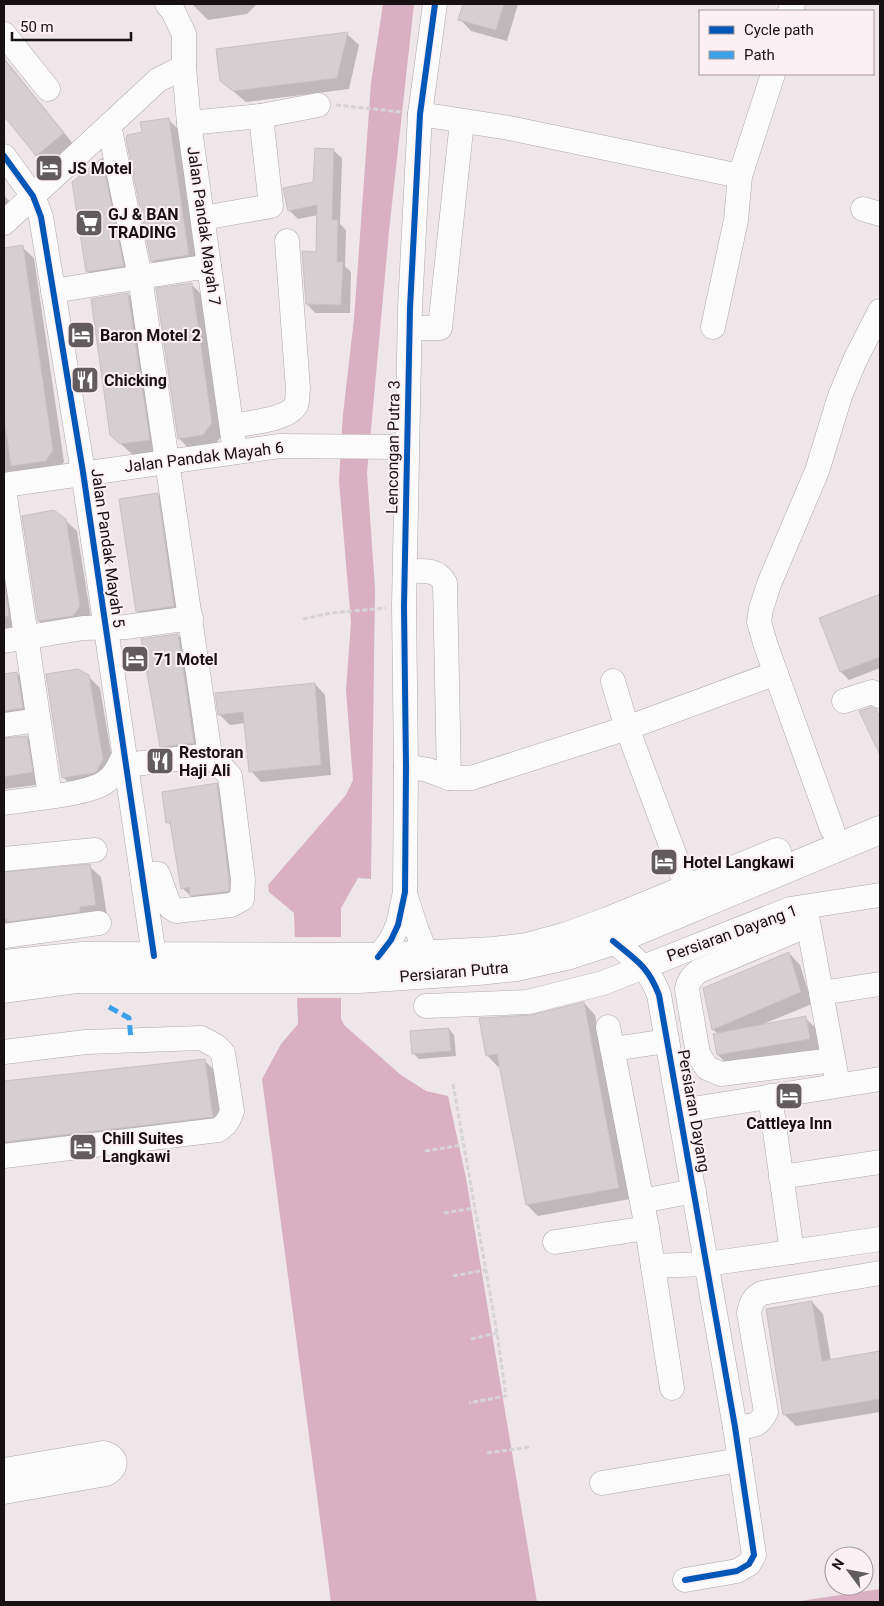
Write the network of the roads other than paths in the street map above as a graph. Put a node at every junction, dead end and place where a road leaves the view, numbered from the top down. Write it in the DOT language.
graph roads {
  1 [pos="167,4"];
  2 [pos="434,4"];
  3 [pos="4,34"];
  4 [pos="184,67"];
  5 [pos="772,75"];
  6 [pos="48,89"];
  7 [pos="328,105"];
  8 [pos="413,114"];
  9 [pos="261,116"];
  10 [pos="462,121"];
  11 [pos="189,123"];
  12 [pos="109,125"];
  13 [pos="4,156"];
  14 [pos="740,176"];
  15 [pos="33,196"];
  16 [pos="203,218"];
  17 [pos="4,223"];
  18 [pos="288,241"];
  19 [pos="209,266"];
  20 [pos="140,277"];
  21 [pos="53,291"];
  22 [pos="880,311"];
  23 [pos="713,327"];
  24 [pos="410,328"];
  25 [pos="232,426"];
  26 [pos="407,447"];
  27 [pos="235,452"];
  28 [pos="168,461"];
  29 [pos="83,472"];
  30 [pos="4,485"];
  31 [pos="4,490"];
  32 [pos="9,564"];
  33 [pos="405,571"];
  34 [pos="191,618"];
  35 [pos="105,628"];
  36 [pos="15,639"];
  37 [pos="776,673"];
  38 [pos="613,681"];
  39 [pos="880,696"];
  40 [pos="844,701"];
  41 [pos="38,720"];
  42 [pos="4,725"];
  43 [pos="627,728"];
  44 [pos="210,755"];
  45 [pos="125,760"];
  46 [pos="406,766"];
  47 [pos="449,778"];
  48 [pos="90,790"];
  49 [pos="50,796"];
  50 [pos="4,802"];
  51 [pos="880,810"];
  52 [pos="134,820"];
  53 [pos="832,829"];
  54 [pos="880,830"];
  55 [pos="95,850"];
  56 [pos="4,859"];
  57 [pos="142,874"];
  58 [pos="687,888"];
  59 [pos="405,892"];
  60 [pos="880,895"];
  61 [pos="806,915"];
  62 [pos="98,923"];
  63 [pos="4,936"];
  64 [pos="612,941"];
  65 [pos="427,954"];
  66 [pos="154,956"];
  67 [pos="4,964"];
  68 [pos="365,964"];
  69 [pos="644,966"];
  70 [pos="284,969"];
  71 [pos="880,984"];
  72 [pos="4,989"];
  73 [pos="821,993"];
  74 [pos="426,1006"];
  75 [pos="693,1026"];
  76 [pos="666,1036"];
  77 [pos="4,1052"];
  78 [pos="834,1060"];
  79 [pos="880,1079"];
  80 [pos="838,1086"];
  81 [pos="770,1096"];
  82 [pos="680,1111"];
  83 [pos="4,1156"];
  84 [pos="880,1162"];
  85 [pos="781,1177"];
  86 [pos="694,1190"];
  87 [pos="642,1201"];
  88 [pos="647,1228"];
  89 [pos="875,1240"];
  90 [pos="554,1242"];
  91 [pos="792,1252"];
  92 [pos="707,1264"];
  93 [pos="653,1266"];
  94 [pos="878,1273"];
  95 [pos="672,1388"];
  96 [pos="735,1427"];
  97 [pos="740,1460"];
  98 [pos="4,1470"];
  99 [pos="602,1483"];
  100 [pos="4,1492"];
  101 [pos="685,1580"];
  1 -- 4 [label="street, Jalan Pandak Mayah 7"];
  2 -- 8 [label="street, Lencongan Putra 3"];
  3 -- 6 [label="street"];
  4 -- 11 [label="street, Jalan Pandak Mayah 7"];
  4 -- 12 [label="street"];
  5 -- 14 [label="street"];
  7 -- 9 [label="street"];
  8 -- 10 [label="street"];
  8 -- 24 [label="street, Lencongan Putra 3"];
  9 -- 11 [label="street"];
  9 -- 16 [label="street"];
  10 -- 14 [label="street"];
  10 -- 24 [label="street"];
  11 -- 16 [label="street, Jalan Pandak Mayah 7"];
  12 -- 15 [label="street"];
  12 -- 20 [label="street"];
  13 -- 15 [label="street, Jalan Pandak Mayah 5"];
  14 -- 23 [label="street"];
  15 -- 17 [label="street"];
  15 -- 21 [label="street, Jalan Pandak Mayah 5"];
  16 -- 19 [label="street, Jalan Pandak Mayah 7"];
  18 -- 25 [label="street"];
  19 -- 20 [label="street"];
  19 -- 25 [label="street, Jalan Pandak Mayah 7"];
  20 -- 21 [label="street"];
  20 -- 28 [label="street"];
  21 -- 29 [label="street, Jalan Pandak Mayah 5"];
  22 -- 37 [label="street"];
  24 -- 26 [label="street, Lencongan Putra 3"];
  25 -- 27 [label="street, Jalan Pandak Mayah 7"];
  26 -- 27 [label="street, Jalan Pandak Mayah 6"];
  26 -- 33 [label="street, Lencongan Putra 3"];
  27 -- 28 [label="street, Jalan Pandak Mayah 6"];
  28 -- 29 [label="street, Jalan Pandak Mayah 6"];
  28 -- 34 [label="street"];
  29 -- 30 [label="street, Jalan Pandak Mayah 6"];
  29 -- 35 [label="street, Jalan Pandak Mayah 5"];
  31 -- 32 [label="street"];
  32 -- 36 [label="street"];
  33 -- 46 [label="street, Lencongan Putra 3"];
  33 -- 47 [label="street"];
  34 -- 35 [label="street"];
  34 -- 44 [label="street"];
  35 -- 36 [label="street"];
  35 -- 45 [label="street, Jalan Pandak Mayah 5"];
  36 -- 41 [label="street"];
  37 -- 43 [label="street"];
  37 -- 53 [label="street"];
  38 -- 43 [label="street"];
  39 -- 40 [label="street"];
  41 -- 42 [label="street"];
  41 -- 49 [label="street"];
  43 -- 47 [label="street"];
  43 -- 58 [label="street"];
  44 -- 45 [label="street"];
  44 -- 57 [label="street"];
  45 -- 48 [label="street"];
  45 -- 52 [label="street, Jalan Pandak Mayah 5"];
  46 -- 47 [label="street"];
  46 -- 59 [label="street, Lencongan Putra 3"];
  48 -- 49 [label="street"];
  48 -- 52 [label="street"];
  49 -- 50 [label="street"];
  51 -- 53 [label="main road, Persiaran Putra"];
  52 -- 57 [label="street, Jalan Pandak Mayah 5"];
  53 -- 58 [label="main road, Persiaran Putra"];
  54 -- 64 [label="main road, Persiaran Putra"];
  55 -- 56 [label="street"];
  57 -- 66 [label="street, Jalan Pandak Mayah 5"];
  58 -- 65 [label="main road, Persiaran Putra"];
  59 -- 65 [label="street"];
  59 -- 68 [label="street"];
  60 -- 61 [label="street, Persiaran Dayang 1"];
  61 -- 69 [label="street, Persiaran Dayang 1"];
  61 -- 73 [label="street"];
  61 -- 75 [label="street"];
  62 -- 63 [label="street"];
  64 -- 68 [label="main road, Persiaran Putra"];
  64 -- 69 [label="street"];
  65 -- 68 [label="main road, Persiaran Putra"];
  66 -- 67 [label="main road, Persiaran Putra"];
  66 -- 70 [label="main road, Persiaran Putra"];
  68 -- 70 [label="main road, Persiaran Putra"];
  69 -- 74 [label="street, Persiaran Dayang 1"];
  69 -- 76 [label="street, Persiaran Dayang"];
  70 -- 72 [label="main road, Persiaran Putra"];
  71 -- 73 [label="street"];
  73 -- 78 [label="street"];
  75 -- 76 [label="street"];
  75 -- 78 [label="street"];
  76 -- 82 [label="street, Persiaran Dayang"];
  76 -- 87 [label="street"];
  77 -- 83 [label="street"];
  78 -- 80 [label="street"];
  79 -- 80 [label="street"];
  80 -- 81 [label="street"];
  81 -- 82 [label="street"];
  81 -- 85 [label="street"];
  82 -- 86 [label="street, Persiaran Dayang"];
  84 -- 85 [label="street"];
  85 -- 91 [label="street"];
  86 -- 87 [label="street"];
  86 -- 92 [label="street, Persiaran Dayang"];
  87 -- 88 [label="street"];
  88 -- 90 [label="street"];
  88 -- 93 [label="street"];
  89 -- 91 [label="street"];
  89 -- 94 [label="street"];
  91 -- 92 [label="street"];
  92 -- 93 [label="street"];
  92 -- 96 [label="street, Persiaran Dayang"];
  93 -- 95 [label="street"];
  94 -- 96 [label="street"];
  96 -- 97 [label="street, Persiaran Dayang"];
  97 -- 99 [label="street"];
  97 -- 101 [label="street, Persiaran Dayang"];
  98 -- 100 [label="street"];
}
